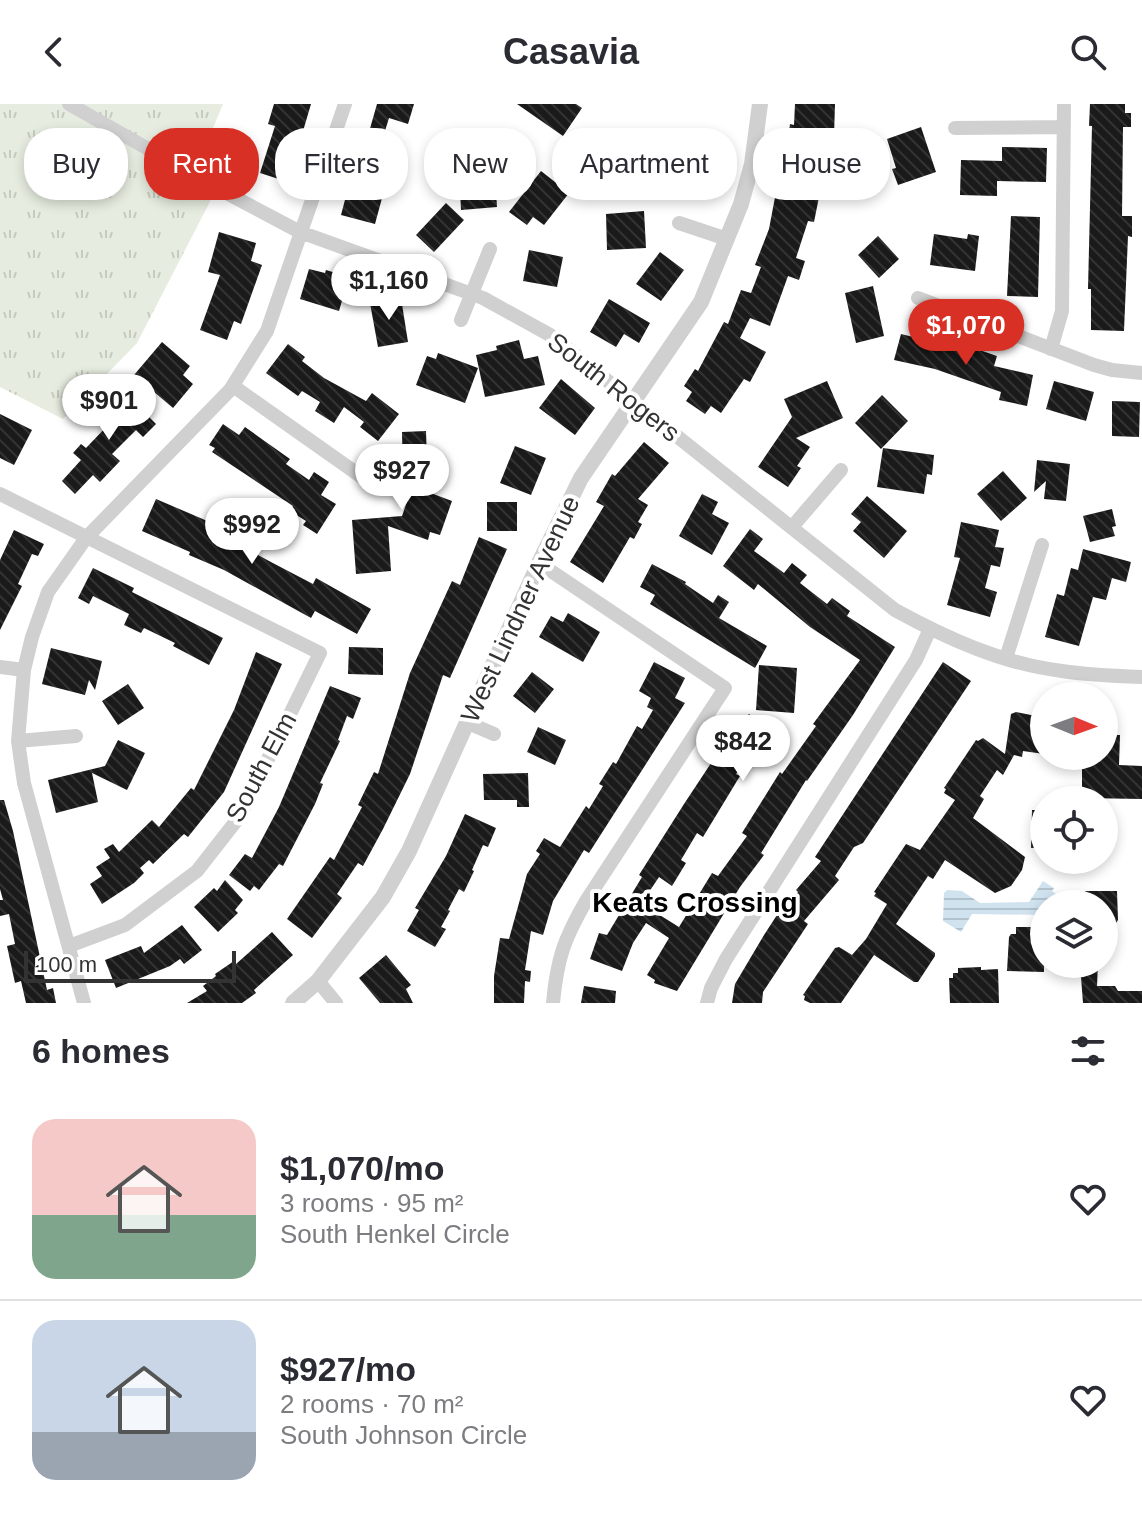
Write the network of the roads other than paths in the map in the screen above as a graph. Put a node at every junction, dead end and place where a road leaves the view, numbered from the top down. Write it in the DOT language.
graph roads {
  1 [pos="69,104"];
  2 [pos="345,104"];
  3 [pos="760,104"];
  4 [pos="1064,104"];
  5 [pos="1063,127"];
  6 [pos="955,128"];
  7 [pos="679,223"];
  8 [pos="300,232"];
  9 [pos="727,239"];
  10 [pos="490,249"];
  11 [pos="473,294"];
  12 [pos="918,298"];
  13 [pos="461,320"];
  14 [pos="1051,349"];
  15 [pos="1142,373"];
  16 [pos="233,386"];
  17 [pos="632,400"];
  18 [pos="841,470"];
  19 [pos="369,482"];
  20 [pos="0,494"];
  21 [pos="792,527"];
  22 [pos="86,538"];
  23 [pos="1042,545"];
  24 [pos="539,563"];
  25 [pos="930,629"];
  26 [pos="1006,658"];
  27 [pos="0,667"];
  28 [pos="24,670"];
  29 [pos="1142,677"];
  30 [pos="468,723"];
  31 [pos="494,734"];
  32 [pos="76,736"];
  33 [pos="18,741"];
  34 [pos="69,946"];
  35 [pos="318,981"];
  36 [pos="84,1003"];
  37 [pos="293,1003"];
  38 [pos="336,1003"];
  39 [pos="553,1003"];
  40 [pos="707,1003"];
  1 -- 8 [label="street, South Rogers"];
  2 -- 8 [label="street"];
  3 -- 9 [label="street, West Lindner Avenue"];
  4 -- 5 [label="street"];
  5 -- 6 [label="street"];
  5 -- 14 [label="street"];
  7 -- 9 [label="street"];
  8 -- 11 [label="street, South Rogers"];
  8 -- 16 [label="street"];
  9 -- 17 [label="street, West Lindner Avenue"];
  10 -- 11 [label="street"];
  11 -- 13 [label="street"];
  11 -- 17 [label="street, South Rogers"];
  12 -- 14 [label="street"];
  14 -- 15 [label="street"];
  16 -- 19 [label="street"];
  16 -- 22 [label="street"];
  17 -- 21 [label="street, South Rogers"];
  17 -- 24 [label="street, West Lindner Avenue"];
  18 -- 21 [label="street"];
  20 -- 22 [label="street"];
  21 -- 25 [label="street, South Rogers"];
  22 -- 28 [label="street"];
  22 -- 34 [label="street, South Elm"];
  23 -- 26 [label="street"];
  24 -- 30 [label="street, West Lindner Avenue"];
  24 -- 39 [label="street"];
  25 -- 26 [label="street, South Rogers"];
  25 -- 40 [label="street"];
  26 -- 29 [label="street, South Rogers"];
  27 -- 28 [label="street"];
  28 -- 33 [label="street"];
  30 -- 31 [label="street"];
  30 -- 35 [label="street, West Lindner Avenue"];
  32 -- 33 [label="street"];
  33 -- 34 [label="street"];
  34 -- 36 [label="street"];
  35 -- 37 [label="street, West Lindner Avenue"];
  35 -- 38 [label="street"];
}
